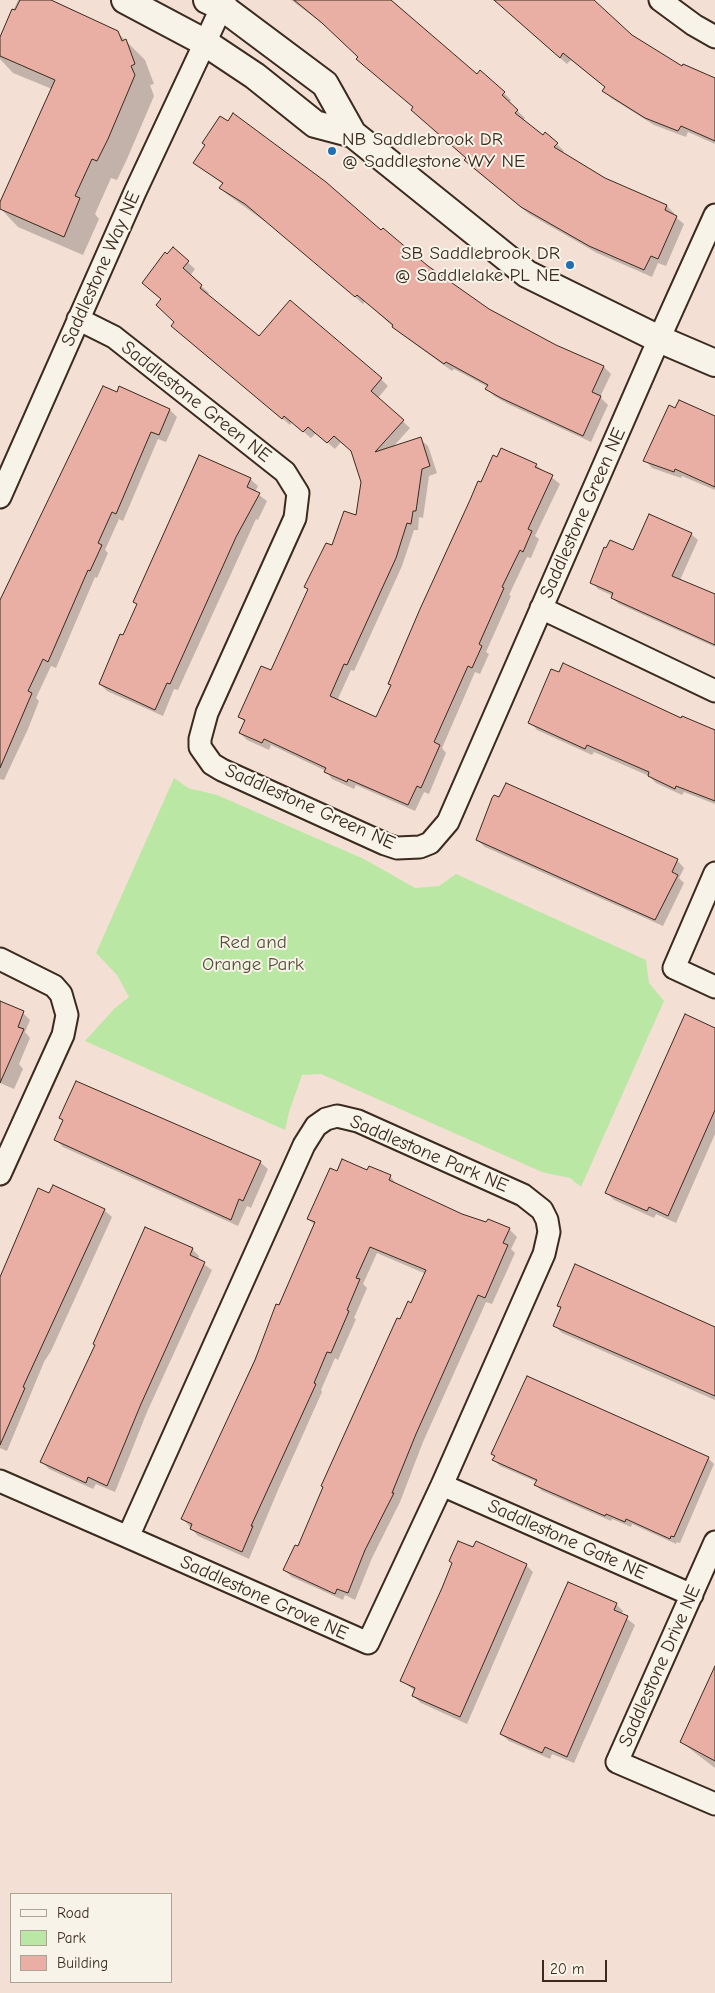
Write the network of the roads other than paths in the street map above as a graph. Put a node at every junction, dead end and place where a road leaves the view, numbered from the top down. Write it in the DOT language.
graph roads {
  1 [pos="125,0"];
  2 [pos="660,0"];
  3 [pos="218,2"];
  4 [pos="715,37"];
  5 [pos="204,42"];
  6 [pos="353,134"];
  7 [pos="715,215"];
  8 [pos="78,319"];
  9 [pos="659,339"];
  10 [pos="715,363"];
  11 [pos="0,497"];
  12 [pos="540,608"];
  13 [pos="715,691"];
  14 [pos="715,873"];
  15 [pos="0,959"];
  16 [pos="715,987"];
  17 [pos="0,1174"];
  18 [pos="0,1480"];
  19 [pos="442,1485"];
  20 [pos="128,1537"];
  21 [pos="715,1542"];
  22 [pos="692,1595"];
  23 [pos="715,1804"];
  1 -- 5 [label="street"];
  2 -- 4 [label="street"];
  3 -- 5 [label="street, Saddlestone Way NE"];
  3 -- 6 [label="street"];
  5 -- 6 [label="street"];
  5 -- 8 [label="street, Saddlestone Way NE"];
  6 -- 9 [label="street"];
  7 -- 9 [label="street, Saddlestone Green NE"];
  8 -- 11 [label="street, Saddlestone Way NE"];
  8 -- 12 [label="street, Saddlestone Green NE"];
  9 -- 10 [label="street"];
  9 -- 12 [label="street, Saddlestone Green NE"];
  12 -- 13 [label="street"];
  14 -- 16 [label="street"];
  15 -- 17 [label="street"];
  18 -- 20 [label="street, Saddlestone Grove NE"];
  19 -- 20 [label="street, Saddlestone Grove NE"];
  19 -- 20 [label="street, Saddlestone Park NE"];
  19 -- 22 [label="street, Saddlestone Gate NE"];
  21 -- 22 [label="street, Saddlestone Drive NE"];
  22 -- 23 [label="street, Saddlestone Drive NE"];
}
